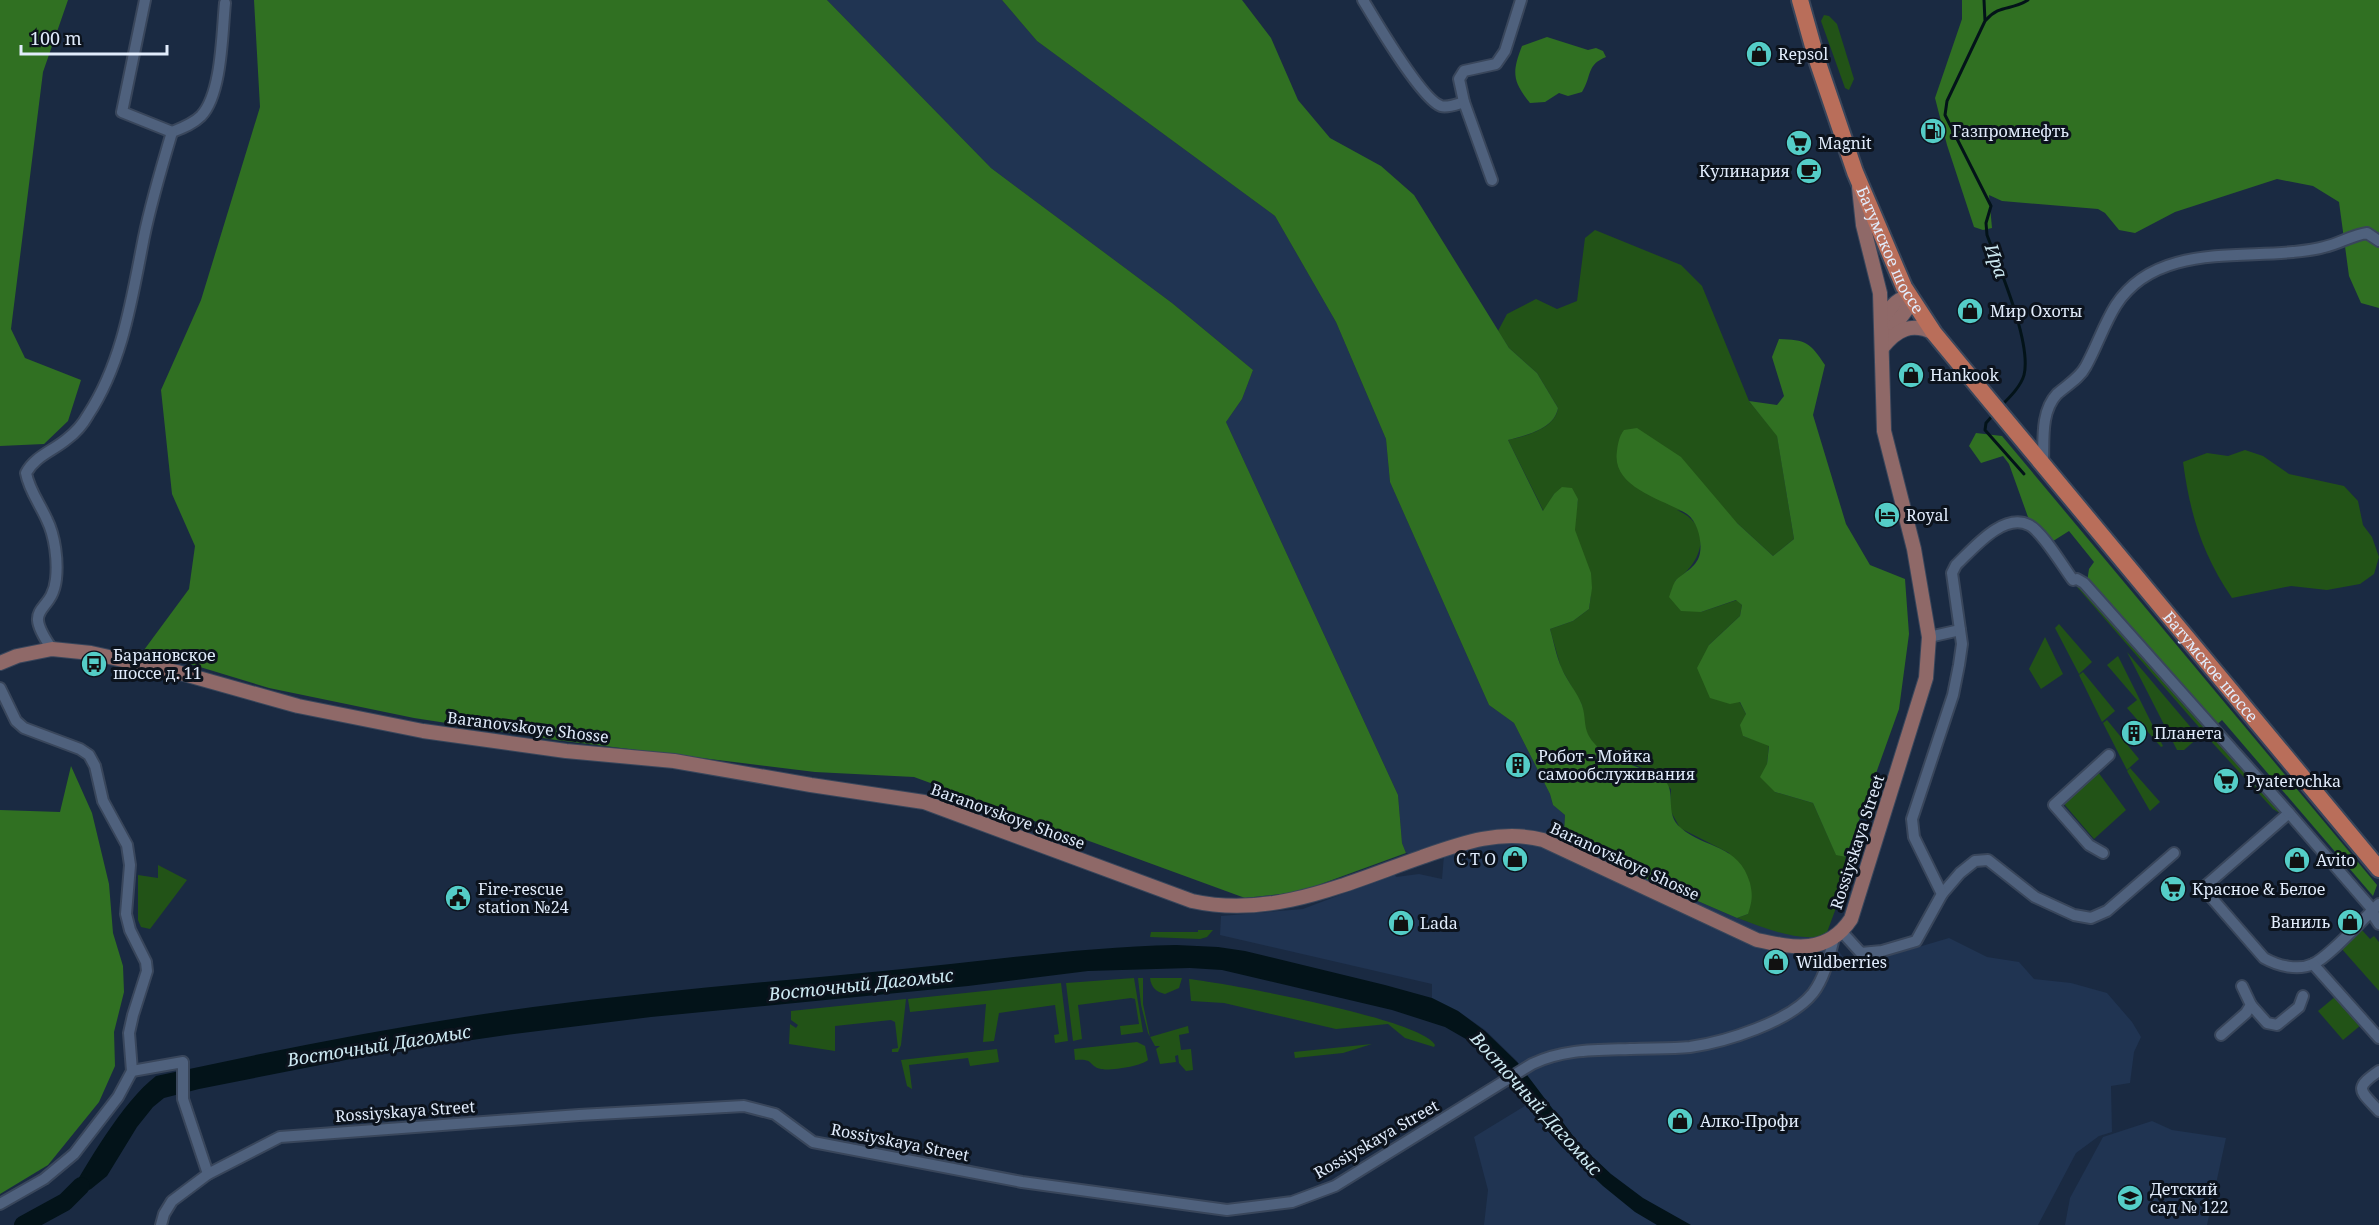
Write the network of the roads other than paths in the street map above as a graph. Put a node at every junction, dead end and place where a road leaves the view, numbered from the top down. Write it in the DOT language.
graph roads {
  1 [pos="145,0"];
  2 [pos="1363,0"];
  3 [pos="1521,0"];
  4 [pos="1800,0"];
  5 [pos="225,3"];
  6 [pos="1464,102"];
  7 [pos="172,132"];
  8 [pos="1857,177"];
  9 [pos="1492,180"];
  10 [pos="2379,241"];
  11 [pos="1910,298"];
  12 [pos="1934,333"];
  13 [pos="1882,348"];
  14 [pos="2043,464"];
  15 [pos="1960,630"];
  16 [pos="1929,637"];
  17 [pos="52,649"];
  18 [pos="0,663"];
  19 [pos="0,688"];
  20 [pos="2109,754"];
  21 [pos="2289,813"];
  22 [pos="2103,853"];
  23 [pos="2174,853"];
  24 [pos="2379,869"];
  25 [pos="1942,894"];
  26 [pos="2376,907"];
  27 [pos="2379,924"];
  28 [pos="1838,935"];
  29 [pos="2313,964"];
  30 [pos="2242,986"];
  31 [pos="2303,996"];
  32 [pos="2251,1005"];
  33 [pos="2221,1035"];
  34 [pos="2379,1038"];
  35 [pos="132,1071"];
  36 [pos="2379,1071"];
  37 [pos="2379,1111"];
  38 [pos="208,1174"];
  39 [pos="0,1204"];
  40 [pos="160,1225"];
  1 -- 7 [label="street"];
  2 -- 6 [label="street"];
  3 -- 6 [label="street"];
  4 -- 8 [label="highway, Батумское шоссе"];
  5 -- 7 [label="street"];
  6 -- 9 [label="street"];
  7 -- 17 [label="street"];
  8 -- 11 [label="highway, Батумское шоссе"];
  8 -- 13 [label="main road, Rossiyskaya Street"];
  10 -- 14 [label="street"];
  11 -- 12 [label="highway, Батумское шоссе"];
  11 -- 13 [label="main road"];
  12 -- 13 [label="main road"];
  12 -- 14 [label="highway, Батумское шоссе"];
  13 -- 16 [label="main road, Rossiyskaya Street"];
  14 -- 24 [label="highway, Батумское шоссе"];
  15 -- 16 [label="street"];
  15 -- 21 [label="street"];
  15 -- 25 [label="street"];
  16 -- 28 [label="main road, Rossiyskaya Street"];
  17 -- 18 [label="main road, Baranovskoye Shosse"];
  17 -- 28 [label="main road, Baranovskoye Shosse"];
  19 -- 35 [label="street"];
  20 -- 22 [label="street"];
  21 -- 26 [label="street"];
  21 -- 29 [label="street"];
  23 -- 25 [label="street"];
  25 -- 28 [label="street"];
  26 -- 27 [label="street"];
  26 -- 29 [label="street"];
  28 -- 38 [label="street, Rossiyskaya Street"];
  29 -- 34 [label="street"];
  30 -- 32 [label="street"];
  31 -- 32 [label="street"];
  32 -- 33 [label="street"];
  35 -- 38 [label="street"];
  35 -- 39 [label="street"];
  36 -- 37 [label="street"];
  38 -- 40 [label="street, Rossiyskaya Street"];
}
